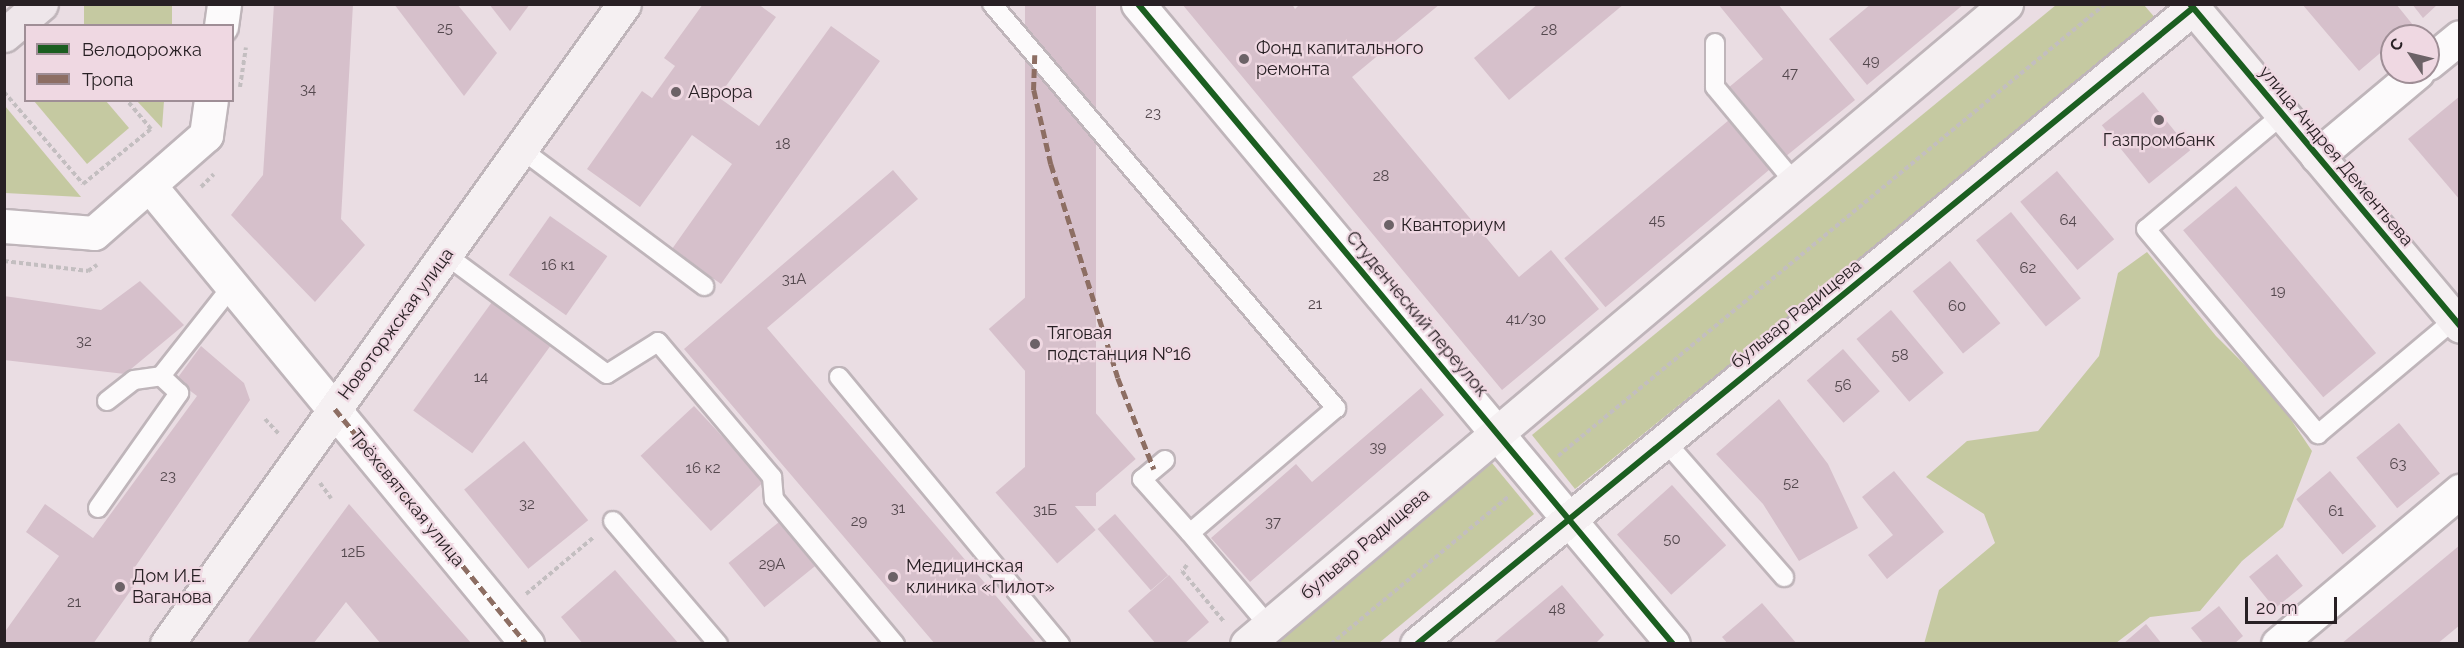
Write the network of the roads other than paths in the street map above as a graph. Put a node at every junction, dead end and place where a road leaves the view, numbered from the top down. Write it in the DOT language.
graph roads {
  1 [pos="41,4"];
  2 [pos="224,4"];
  3 [pos="624,4"];
  4 [pos="992,4"];
  5 [pos="1138,4"];
  6 [pos="2006,4"];
  7 [pos="2191,6"];
  8 [pos="221,24"];
  9 [pos="4,35"];
  10 [pos="2460,37"];
  11 [pos="1715,43"];
  12 [pos="2440,53"];
  13 [pos="2403,84"];
  14 [pos="211,102"];
  15 [pos="2282,115"];
  16 [pos="521,149"];
  17 [pos="2317,156"];
  18 [pos="1795,183"];
  19 [pos="149,185"];
  20 [pos="4,226"];
  21 [pos="446,255"];
  22 [pos="232,286"];
  23 [pos="704,286"];
  24 [pos="2457,323"];
  25 [pos="161,376"];
  26 [pos="839,377"];
  27 [pos="107,401"];
  28 [pos="335,409"];
  29 [pos="1497,434"];
  30 [pos="1665,441"];
  31 [pos="1165,460"];
  32 [pos="2460,491"];
  33 [pos="98,508"];
  34 [pos="1569,519"];
  35 [pos="613,521"];
  36 [pos="1190,533"];
  37 [pos="1784,577"];
  38 [pos="1257,634"];
  39 [pos="167,644"];
  40 [pos="527,644"];
  41 [pos="718,644"];
  42 [pos="895,644"];
  43 [pos="1060,644"];
  44 [pos="1418,644"];
  45 [pos="1673,644"];
  46 [pos="2278,644"];
  1 -- 9 [label="main road"];
  2 -- 8 [label="street"];
  3 -- 16 [label="street, Новоторжская улица"];
  4 -- 36 [label="lane"];
  5 -- 29 [label="street, Студенческий переулок"];
  6 -- 18 [label="street, бульвар Радищева"];
  7 -- 15 [label="street, улица Андрея Дементьева"];
  7 -- 30 [label="street, бульвар Радищева"];
  10 -- 12 [label="street"];
  11 -- 18 [label="lane"];
  13 -- 17 [label="street"];
  14 -- 19 [label="street"];
  15 -- 17 [label="street, улица Андрея Дементьева"];
  15 -- 24 [label="lane"];
  16 -- 21 [label="street, Новоторжская улица"];
  16 -- 23 [label="lane"];
  17 -- 24 [label="street, улица Андрея Дементьева"];
  18 -- 29 [label="street, бульвар Радищева"];
  19 -- 20 [label="street"];
  19 -- 22 [label="street, Трёхсвятская улица"];
  21 -- 28 [label="street, Новоторжская улица"];
  21 -- 42 [label="lane"];
  22 -- 25 [label="lane"];
  22 -- 28 [label="street, Трёхсвятская улица"];
  25 -- 27 [label="lane"];
  25 -- 33 [label="lane"];
  26 -- 43 [label="lane"];
  28 -- 39 [label="street, Новоторжская улица"];
  28 -- 40 [label="street, Трёхсвятская улица"];
  29 -- 34 [label="street, Студенческий переулок"];
  29 -- 38 [label="street, бульвар Радищева"];
  30 -- 34 [label="street, бульвар Радищева"];
  30 -- 37 [label="lane"];
  31 -- 36 [label="lane"];
  32 -- 46 [label="street"];
  34 -- 44 [label="street, бульвар Радищева"];
  34 -- 45 [label="street, Студенческий переулок"];
  35 -- 41 [label="lane"];
  36 -- 38 [label="lane"];
}
